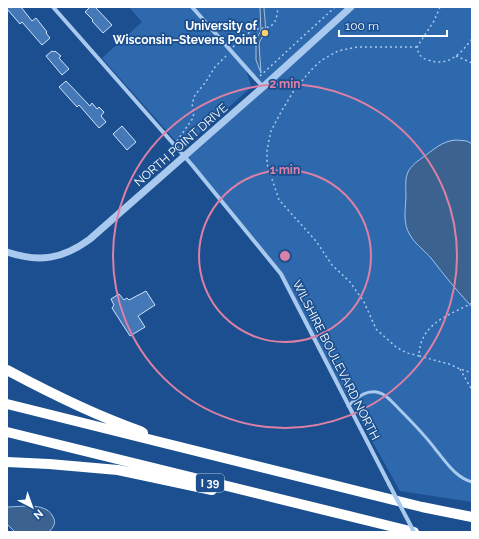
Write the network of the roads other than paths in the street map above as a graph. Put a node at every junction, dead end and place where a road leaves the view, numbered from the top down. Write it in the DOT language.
graph roads {
  1 [pos="53,7"];
  2 [pos="192,7"];
  3 [pos="351,7"];
  4 [pos="263,87"];
  5 [pos="184,157"];
  6 [pos="7,252"];
  7 [pos="7,370"];
  8 [pos="7,404"];
  9 [pos="348,406"];
  10 [pos="7,432"];
  11 [pos="150,440"];
  12 [pos="7,462"];
  13 [pos="472,482"];
  14 [pos="265,496"];
  15 [pos="472,517"];
  16 [pos="414,532"];
  1 -- 5 [label="street, WILSHIRE BOULEVARD NORTH"];
  2 -- 4 [label="street"];
  3 -- 4 [label="street, NORTH POINT DRIVE"];
  4 -- 5 [label="street, NORTH POINT DRIVE"];
  5 -- 6 [label="street, NORTH POINT DRIVE"];
  5 -- 9 [label="street, WILSHIRE BOULEVARD NORTH"];
  7 -- 11 [label="highway"];
  8 -- 11 [label="highway, I 39"];
  9 -- 13 [label="lane"];
  9 -- 16 [label="street, WILSHIRE BOULEVARD NORTH, bridge"];
  10 -- 14 [label="highway, I 39"];
  11 -- 15 [label="highway, I 39"];
  12 -- 14 [label="highway"];
  14 -- 16 [label="highway, I 39"];
}
